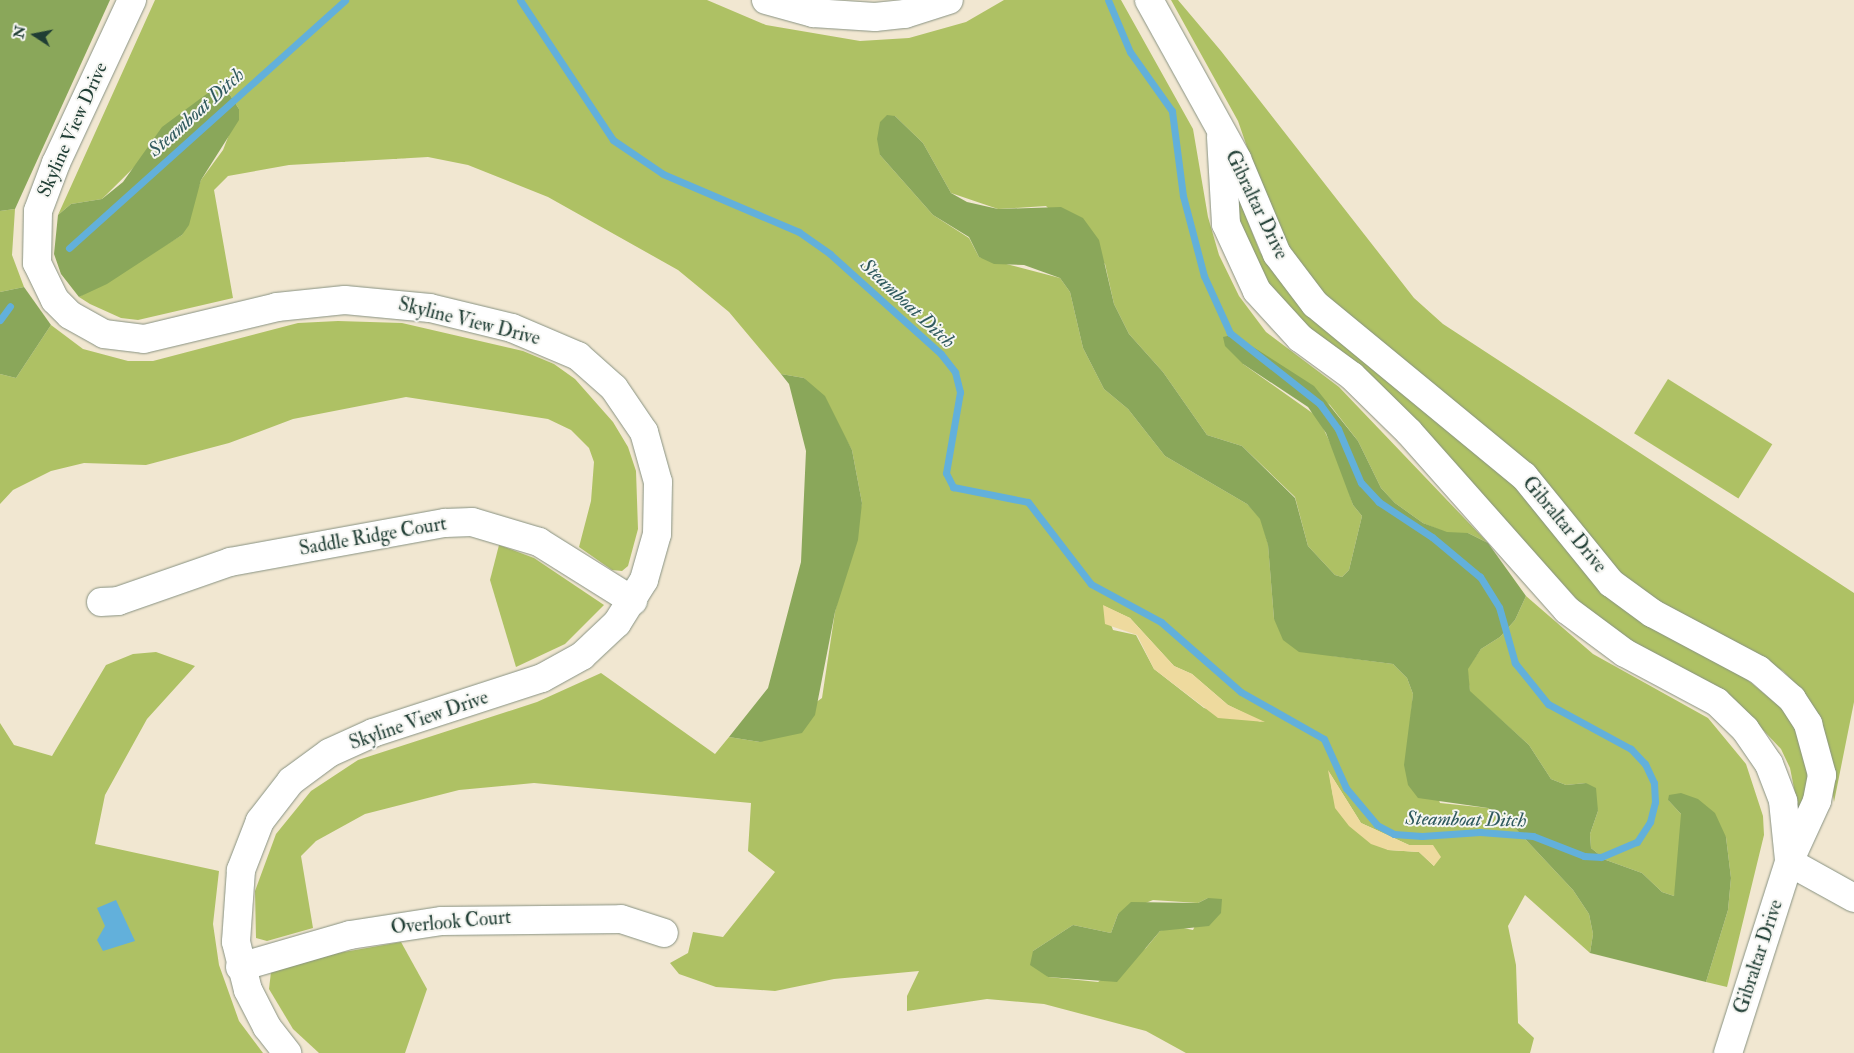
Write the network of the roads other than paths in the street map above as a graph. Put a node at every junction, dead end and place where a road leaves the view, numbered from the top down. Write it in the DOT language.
graph roads {
  1 [pos="132,0"];
  2 [pos="766,0"];
  3 [pos="949,0"];
  4 [pos="1149,0"];
  5 [pos="1221,137"];
  6 [pos="633,601"];
  7 [pos="102,602"];
  8 [pos="1789,862"];
  9 [pos="1854,898"];
  10 [pos="664,933"];
  11 [pos="240,967"];
  12 [pos="287,1053"];
  13 [pos="1728,1053"];
  1 -- 6 [label="street, Skyline View Drive"];
  2 -- 3 [label="street"];
  4 -- 5 [label="street, Gibraltar Drive"];
  5 -- 8 [label="street, Gibraltar Drive"];
  5 -- 8 [label="street, Gibraltar Drive"];
  6 -- 7 [label="street, Saddle Ridge Court"];
  6 -- 11 [label="street, Skyline View Drive"];
  8 -- 9 [label="street"];
  8 -- 13 [label="street, Gibraltar Drive"];
  10 -- 11 [label="street, Overlook Court"];
  11 -- 12 [label="street, Skyline View Drive"];
}
